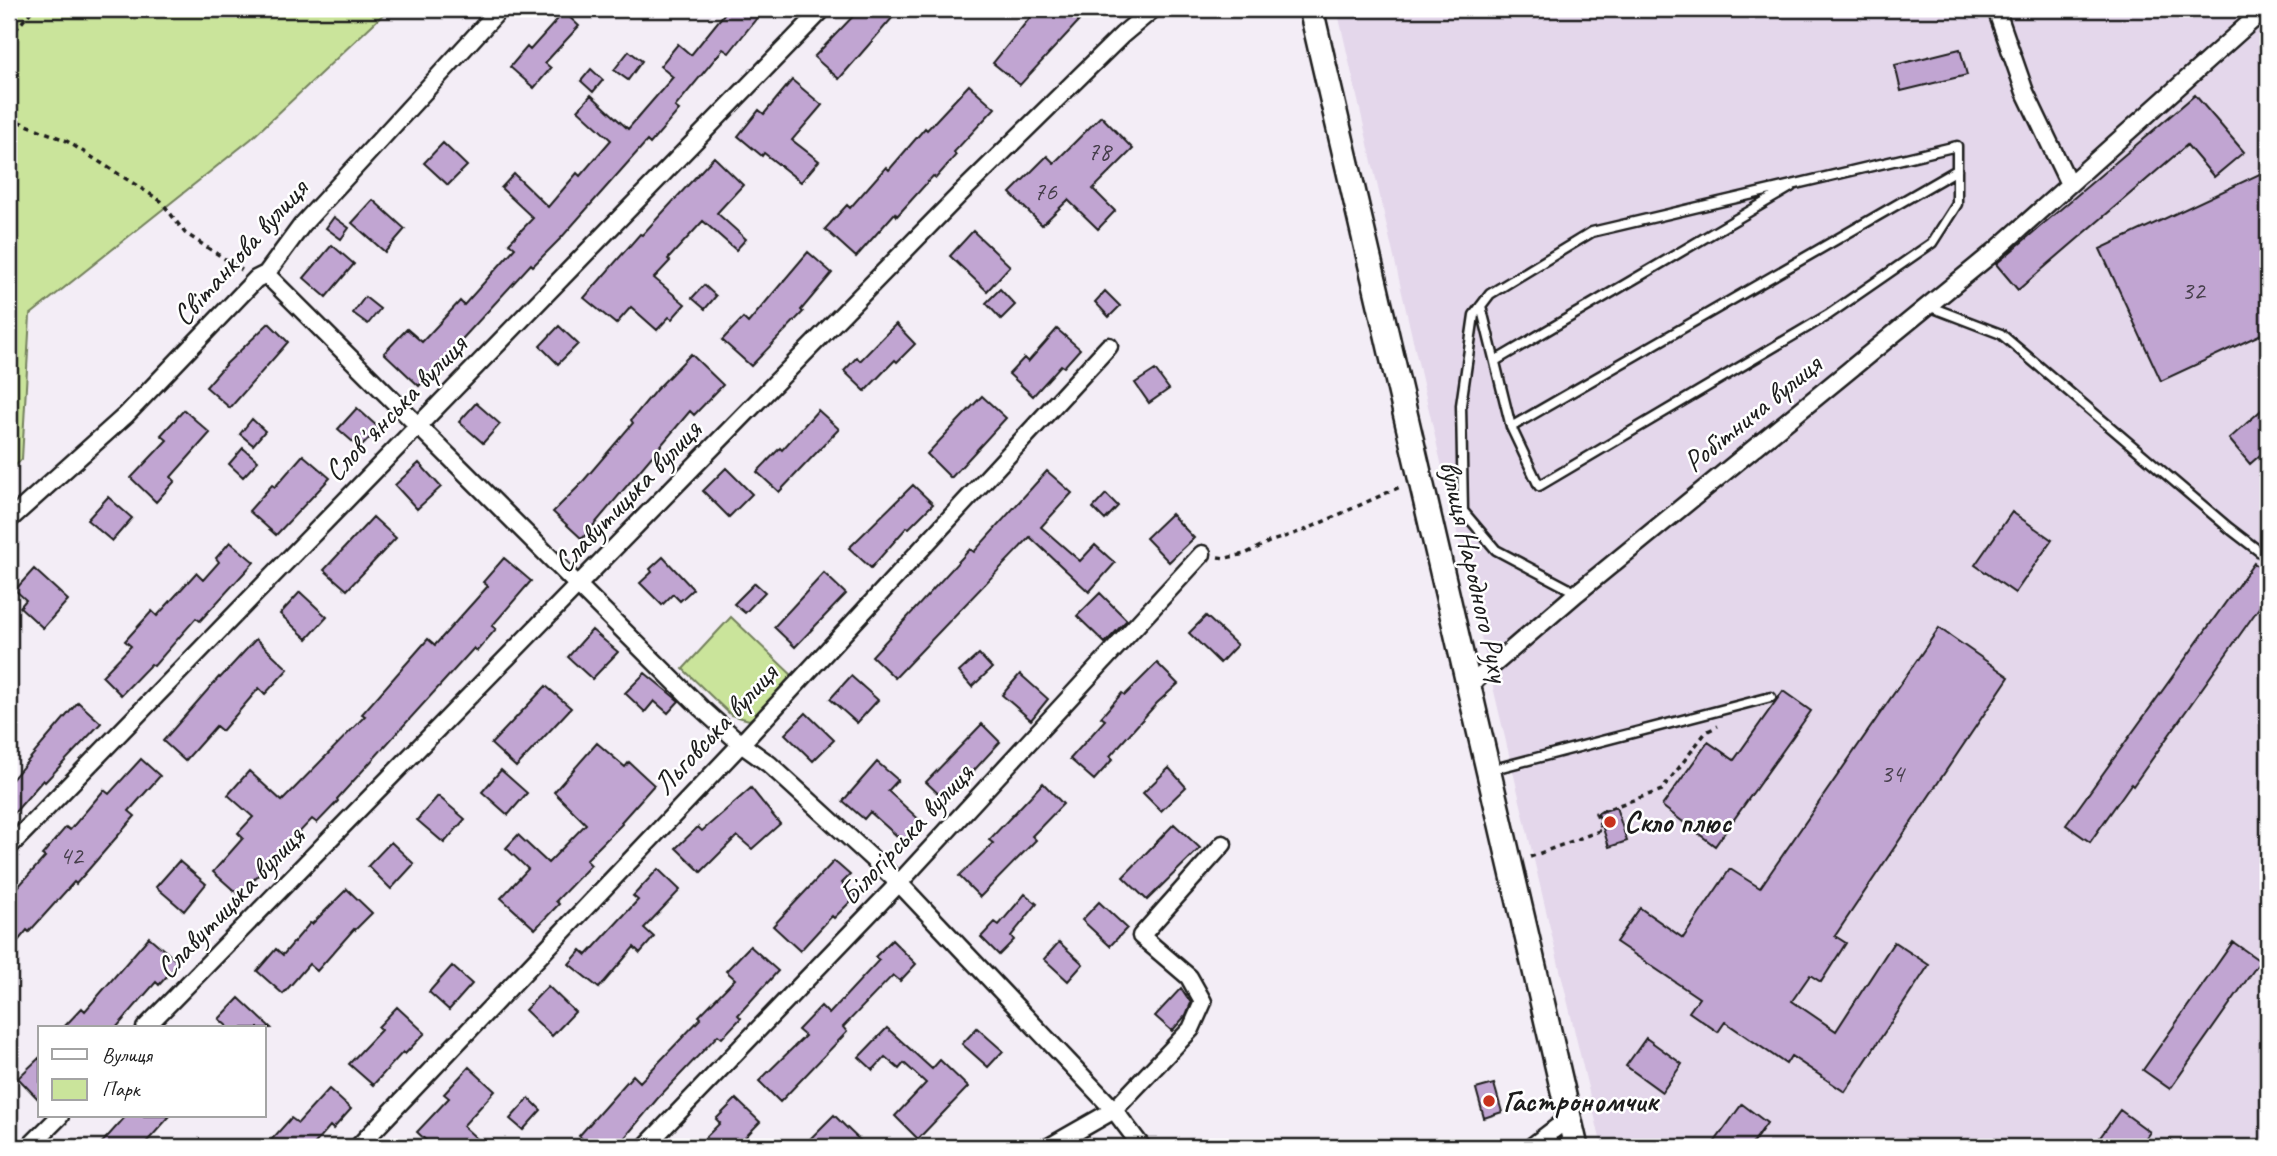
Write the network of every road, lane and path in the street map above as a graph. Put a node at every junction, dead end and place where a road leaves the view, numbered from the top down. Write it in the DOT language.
graph roads {
  1 [pos="33,9"];
  2 [pos="500,9"];
  3 [pos="823,9"];
  4 [pos="1153,9"];
  5 [pos="1311,9"];
  6 [pos="1996,9"];
  7 [pos="2265,9"];
  8 [pos="9,38"];
  9 [pos="9,118"];
  10 [pos="1957,170"];
  11 [pos="1798,182"];
  12 [pos="2069,184"];
  13 [pos="261,276"];
  14 [pos="1481,306"];
  15 [pos="1928,306"];
  16 [pos="1110,346"];
  17 [pos="1494,361"];
  18 [pos="418,424"];
  19 [pos="1511,427"];
  20 [pos="1421,477"];
  21 [pos="9,520"];
  22 [pos="1202,554"];
  23 [pos="2268,558"];
  24 [pos="579,586"];
  25 [pos="1577,593"];
  26 [pos="1470,685"];
  27 [pos="1771,697"];
  28 [pos="1728,720"];
  29 [pos="741,744"];
  30 [pos="1489,770"];
  31 [pos="1223,844"];
  32 [pos="9,847"];
  33 [pos="1511,864"];
  34 [pos="899,883"];
  35 [pos="147,1026"];
  36 [pos="1114,1110"];
  37 [pos="58,1118"];
  38 [pos="1569,1118"];
  39 [pos="29,1147"];
  40 [pos="358,1147"];
  41 [pos="645,1147"];
  42 [pos="1049,1147"];
  43 [pos="1142,1147"];
  44 [pos="1531,1147"];
  45 [pos="1576,1147"];
  1 -- 8 [label="path"];
  2 -- 13 [label="street, Світанкова вулиця"];
  3 -- 18 [label="street, Словʼянська вулиця"];
  4 -- 24 [label="street, Славутицька вулиця"];
  5 -- 20 [label="main road, вулиця Народного Руху"];
  6 -- 12 [label="street"];
  7 -- 12 [label="street, Робітнича вулиця"];
  9 -- 13 [label="path"];
  10 -- 11 [label="lane"];
  10 -- 19 [label="lane"];
  10 -- 19 [label="lane"];
  11 -- 14 [label="lane"];
  11 -- 17 [label="lane"];
  12 -- 15 [label="street, Робітнича вулиця"];
  13 -- 18 [label="street"];
  13 -- 21 [label="street, Світанкова вулиця"];
  14 -- 17 [label="lane"];
  14 -- 25 [label="lane"];
  15 -- 23 [label="lane"];
  15 -- 25 [label="street, Робітнича вулиця"];
  16 -- 29 [label="street, Льговська вулиця"];
  17 -- 19 [label="lane"];
  18 -- 24 [label="street"];
  18 -- 32 [label="street, Словʼянська вулиця"];
  20 -- 22 [label="path"];
  20 -- 26 [label="main road, вулиця Народного Руху"];
  22 -- 34 [label="street, Білогірська вулиця"];
  24 -- 29 [label="street"];
  24 -- 35 [label="street, Славутицька вулиця"];
  25 -- 26 [label="street, Робітнича вулиця"];
  26 -- 30 [label="main road, вулиця Народного Руху"];
  27 -- 30 [label="lane"];
  28 -- 33 [label="path"];
  29 -- 34 [label="street"];
  29 -- 40 [label="street, Льговська вулиця"];
  30 -- 33 [label="main road, вулиця Народного Руху"];
  31 -- 36 [label="street"];
  33 -- 38 [label="main road, вулиця Народного Руху"];
  34 -- 36 [label="street"];
  34 -- 41 [label="street, Білогірська вулиця"];
  36 -- 42 [label="street"];
  36 -- 43 [label="street"];
  37 -- 39 [label="street"];
  38 -- 44 [label="street"];
  38 -- 45 [label="main road, вулиця Народного Руху"];
}
